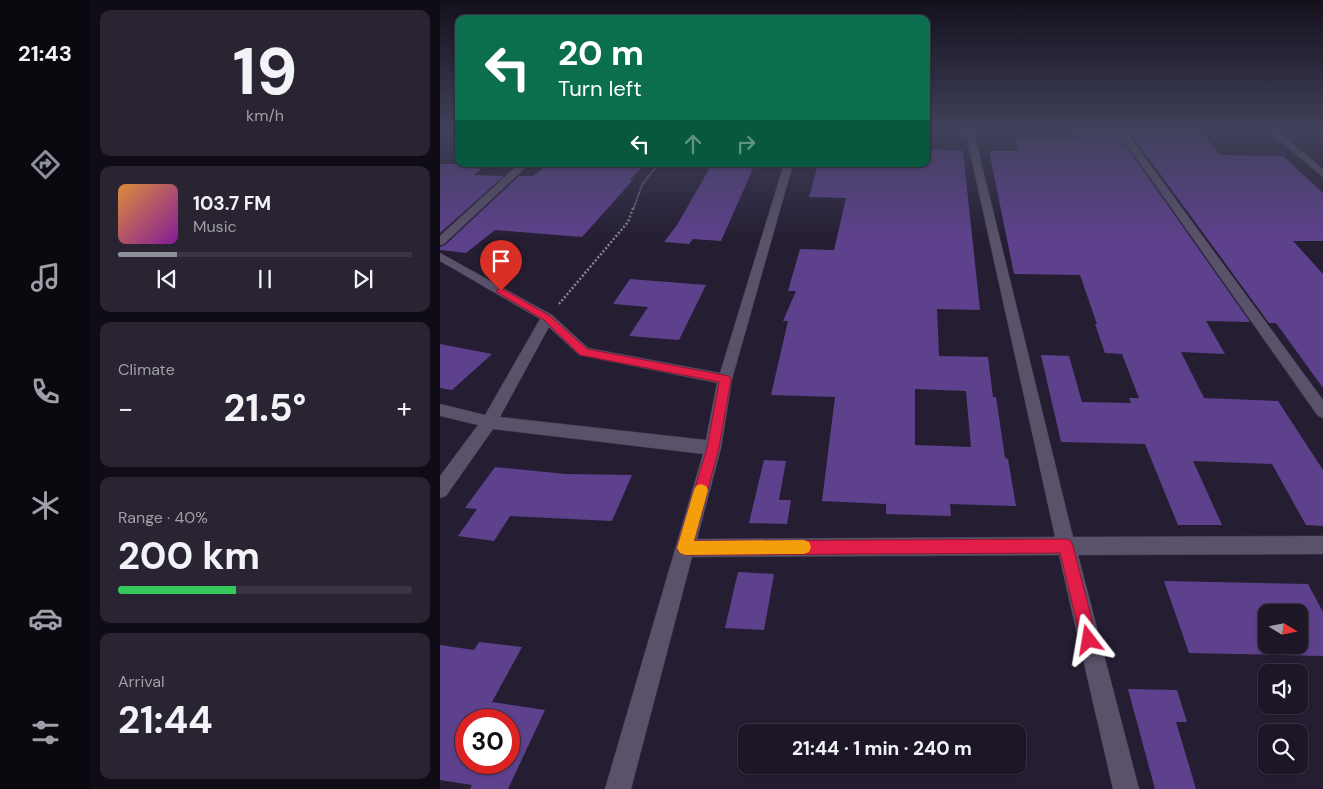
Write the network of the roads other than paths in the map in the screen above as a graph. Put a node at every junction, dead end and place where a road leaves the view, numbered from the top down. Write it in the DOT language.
graph roads {
  1 [pos="978,166"];
  2 [pos="1146,166"];
  3 [pos="1313,166"];
  4 [pos="521,167"];
  5 [pos="788,167"];
  6 [pos="1323,174"];
  7 [pos="440,242"];
  8 [pos="440,256"];
  9 [pos="547,318"];
  10 [pos="725,379"];
  11 [pos="440,410"];
  12 [pos="1323,412"];
  13 [pos="489,422"];
  14 [pos="713,448"];
  15 [pos="440,490"];
  16 [pos="1323,545"];
  17 [pos="1066,546"];
  18 [pos="685,548"];
  19 [pos="618,789"];
  20 [pos="1126,789"];
  1 -- 17 [label="street"];
  2 -- 12 [label="street"];
  3 -- 6 [label="street"];
  4 -- 7 [label="street"];
  5 -- 10 [label="street"];
  8 -- 9 [label="street"];
  9 -- 10 [label="street"];
  9 -- 13 [label="street"];
  10 -- 14 [label="street"];
  11 -- 13 [label="street"];
  13 -- 14 [label="street"];
  13 -- 15 [label="street"];
  14 -- 18 [label="street"];
  16 -- 17 [label="street"];
  17 -- 18 [label="street"];
  17 -- 20 [label="street"];
  18 -- 19 [label="street"];
}
